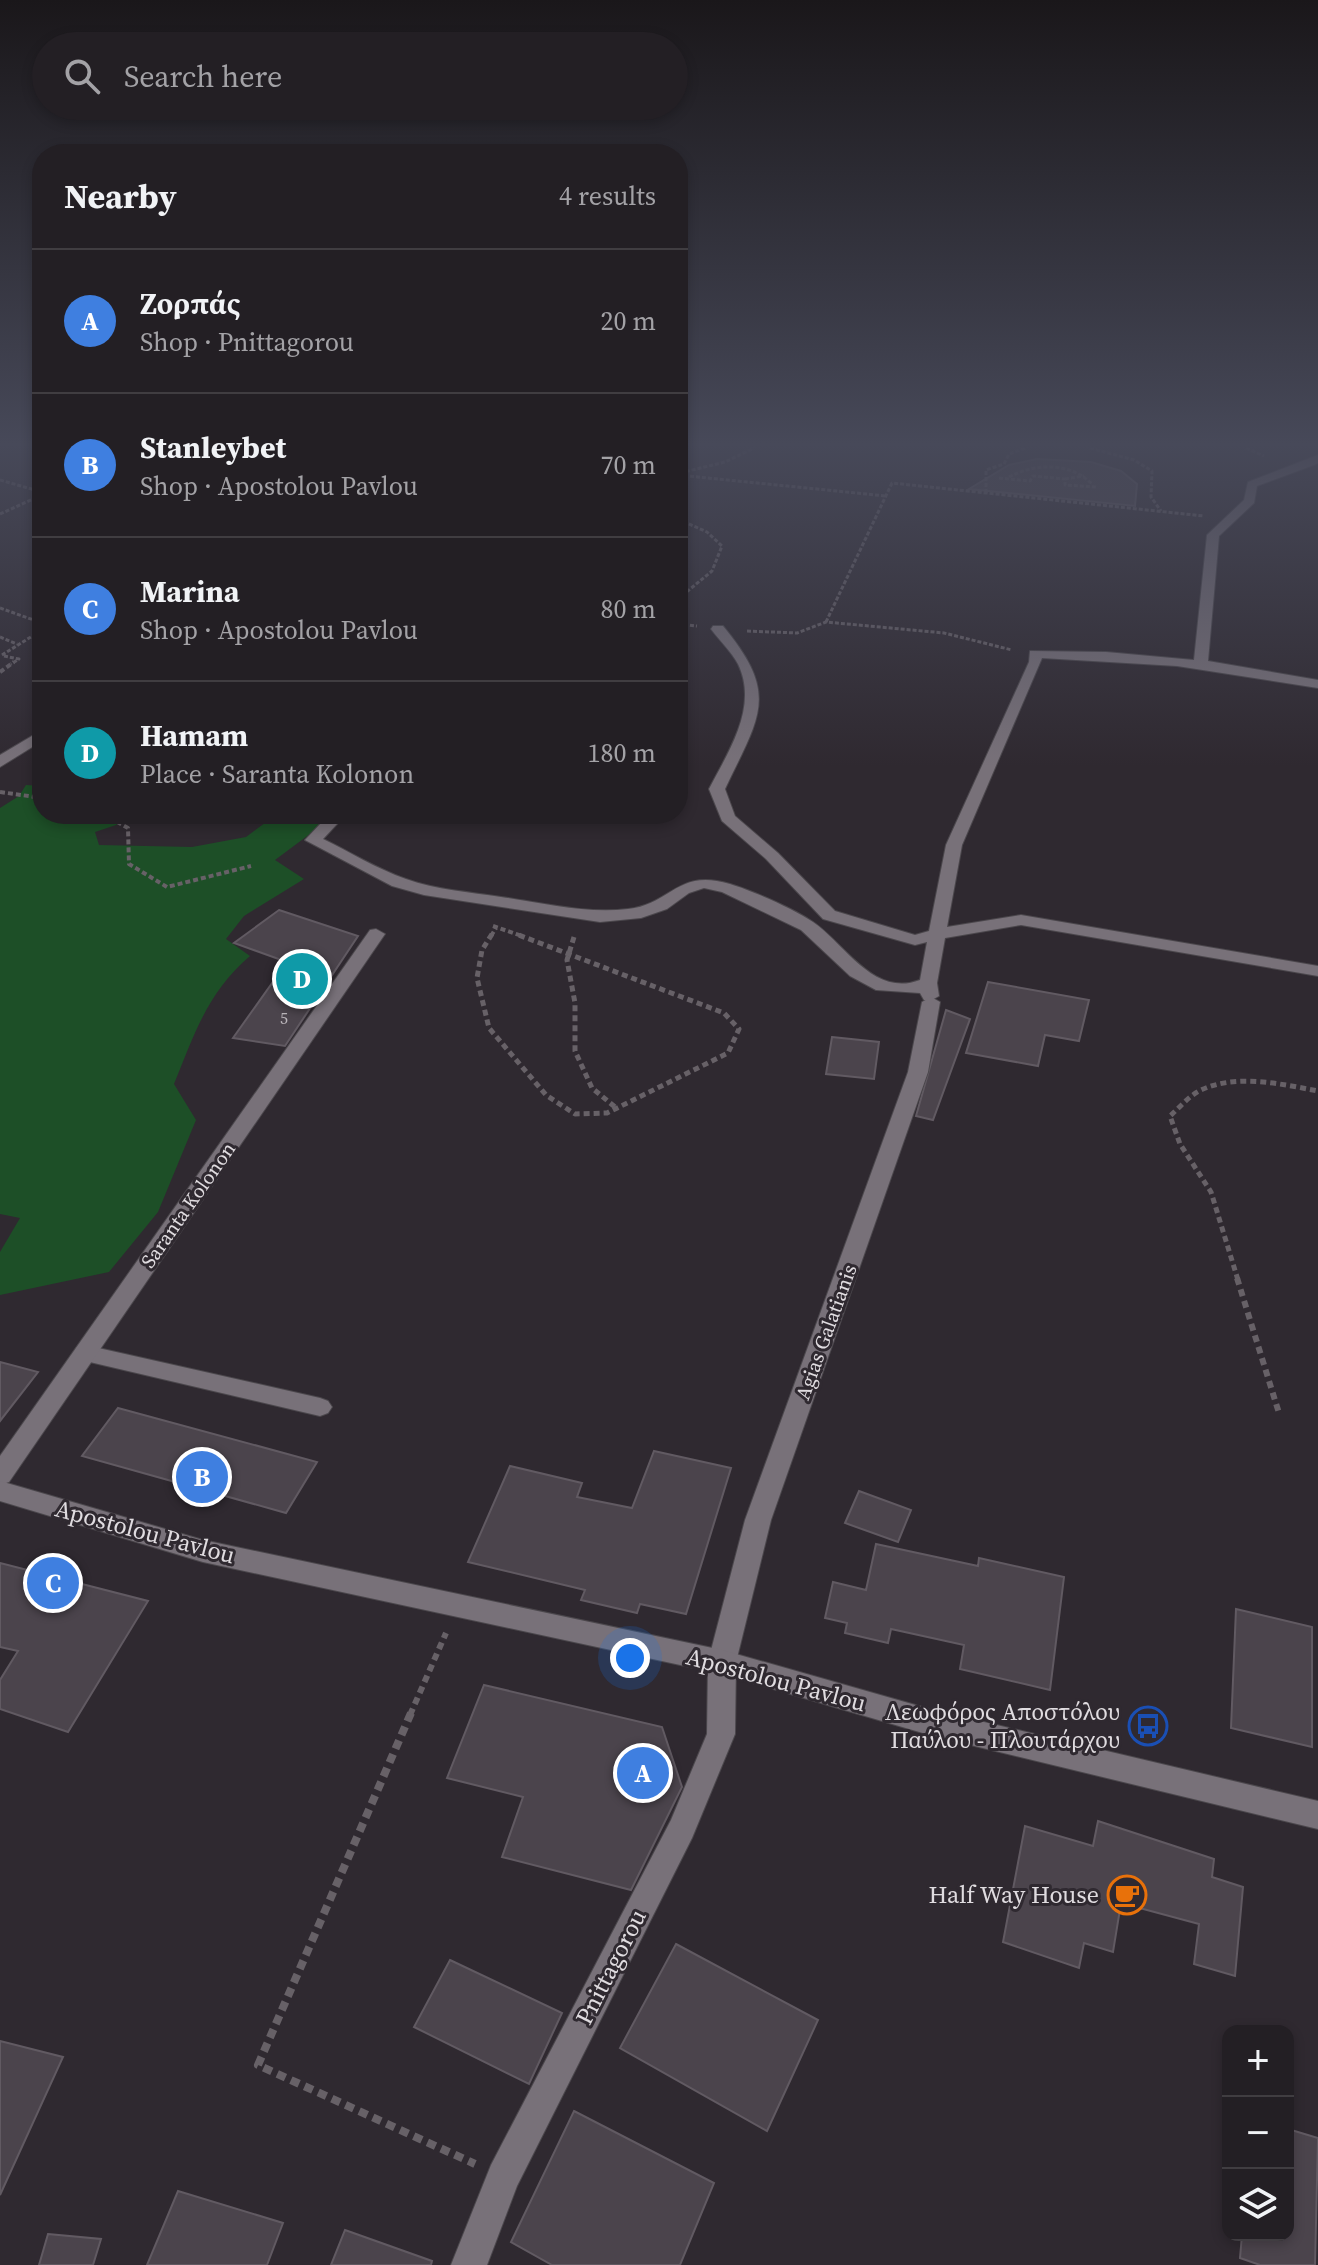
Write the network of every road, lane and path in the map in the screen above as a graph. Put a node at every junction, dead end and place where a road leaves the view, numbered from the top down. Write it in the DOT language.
graph roads {
  1 [pos="721,554"];
  2 [pos="859,554"];
  3 [pos="1211,554"];
  4 [pos="688,591"];
  5 [pos="0,608"];
  6 [pos="32,619"];
  7 [pos="826,622"];
  8 [pos="688,625"];
  9 [pos="718,629"];
  10 [pos="0,637"];
  11 [pos="32,637"];
  12 [pos="19,645"];
  13 [pos="1035,654"];
  14 [pos="1,655"];
  15 [pos="1201,663"];
  16 [pos="0,672"];
  17 [pos="1318,684"];
  18 [pos="32,741"];
  19 [pos="0,762"];
  20 [pos="0,792"];
  21 [pos="32,797"];
  22 [pos="121,824"];
  23 [pos="329,824"];
  24 [pos="251,866"];
  25 [pos="600,917"];
  26 [pos="483,921"];
  27 [pos="496,928"];
  28 [pos="376,934"];
  29 [pos="938,937"];
  30 [pos="566,951"];
  31 [pos="1318,971"];
  32 [pos="930,993"];
  33 [pos="1318,1091"];
  34 [pos="615,1107"];
  35 [pos="85,1353"];
  36 [pos="320,1407"];
  37 [pos="1279,1413"];
  38 [pos="0,1475"];
  39 [pos="0,1491"];
  40 [pos="458,1606"];
  41 [pos="722,1662"];
  42 [pos="1318,1815"];
  43 [pos="503,2177"];
  44 [pos="469,2265"];
  1 -- 4 [label="path"];
  2 -- 7 [label="path"];
  3 -- 15 [label="street"];
  5 -- 6 [label="path"];
  7 -- 9 [label="path"];
  7 -- 13 [label="path"];
  8 -- 9 [label="path"];
  9 -- 29 [label="street"];
  10 -- 12 [label="path"];
  11 -- 12 [label="path"];
  12 -- 14 [label="path"];
  13 -- 15 [label="street"];
  13 -- 29 [label="street, Agias Galatianis"];
  14 -- 16 [label="path"];
  15 -- 17 [label="street"];
  18 -- 19 [label="street"];
  20 -- 21 [label="path"];
  22 -- 24 [label="path"];
  23 -- 25 [label="street"];
  25 -- 30 [label="path"];
  25 -- 32 [label="street"];
  26 -- 27 [label="path"];
  27 -- 30 [label="path"];
  27 -- 34 [label="path"];
  28 -- 35 [label="street, Saranta Kolonon"];
  29 -- 31 [label="street"];
  29 -- 32 [label="street, Agias Galatianis"];
  30 -- 34 [label="path"];
  30 -- 34 [label="path"];
  32 -- 41 [label="street, Agias Galatianis"];
  33 -- 37 [label="path"];
  35 -- 36 [label="street"];
  35 -- 38 [label="street, Saranta Kolonon"];
  39 -- 40 [label="street, Apostolou Pavlou"];
  40 -- 41 [label="street, Apostolou Pavlou"];
  40 -- 43 [label="path"];
  41 -- 42 [label="street, Apostolou Pavlou"];
  41 -- 43 [label="street, Pnittagorou"];
  43 -- 44 [label="street, Pnittagorou"];
}
